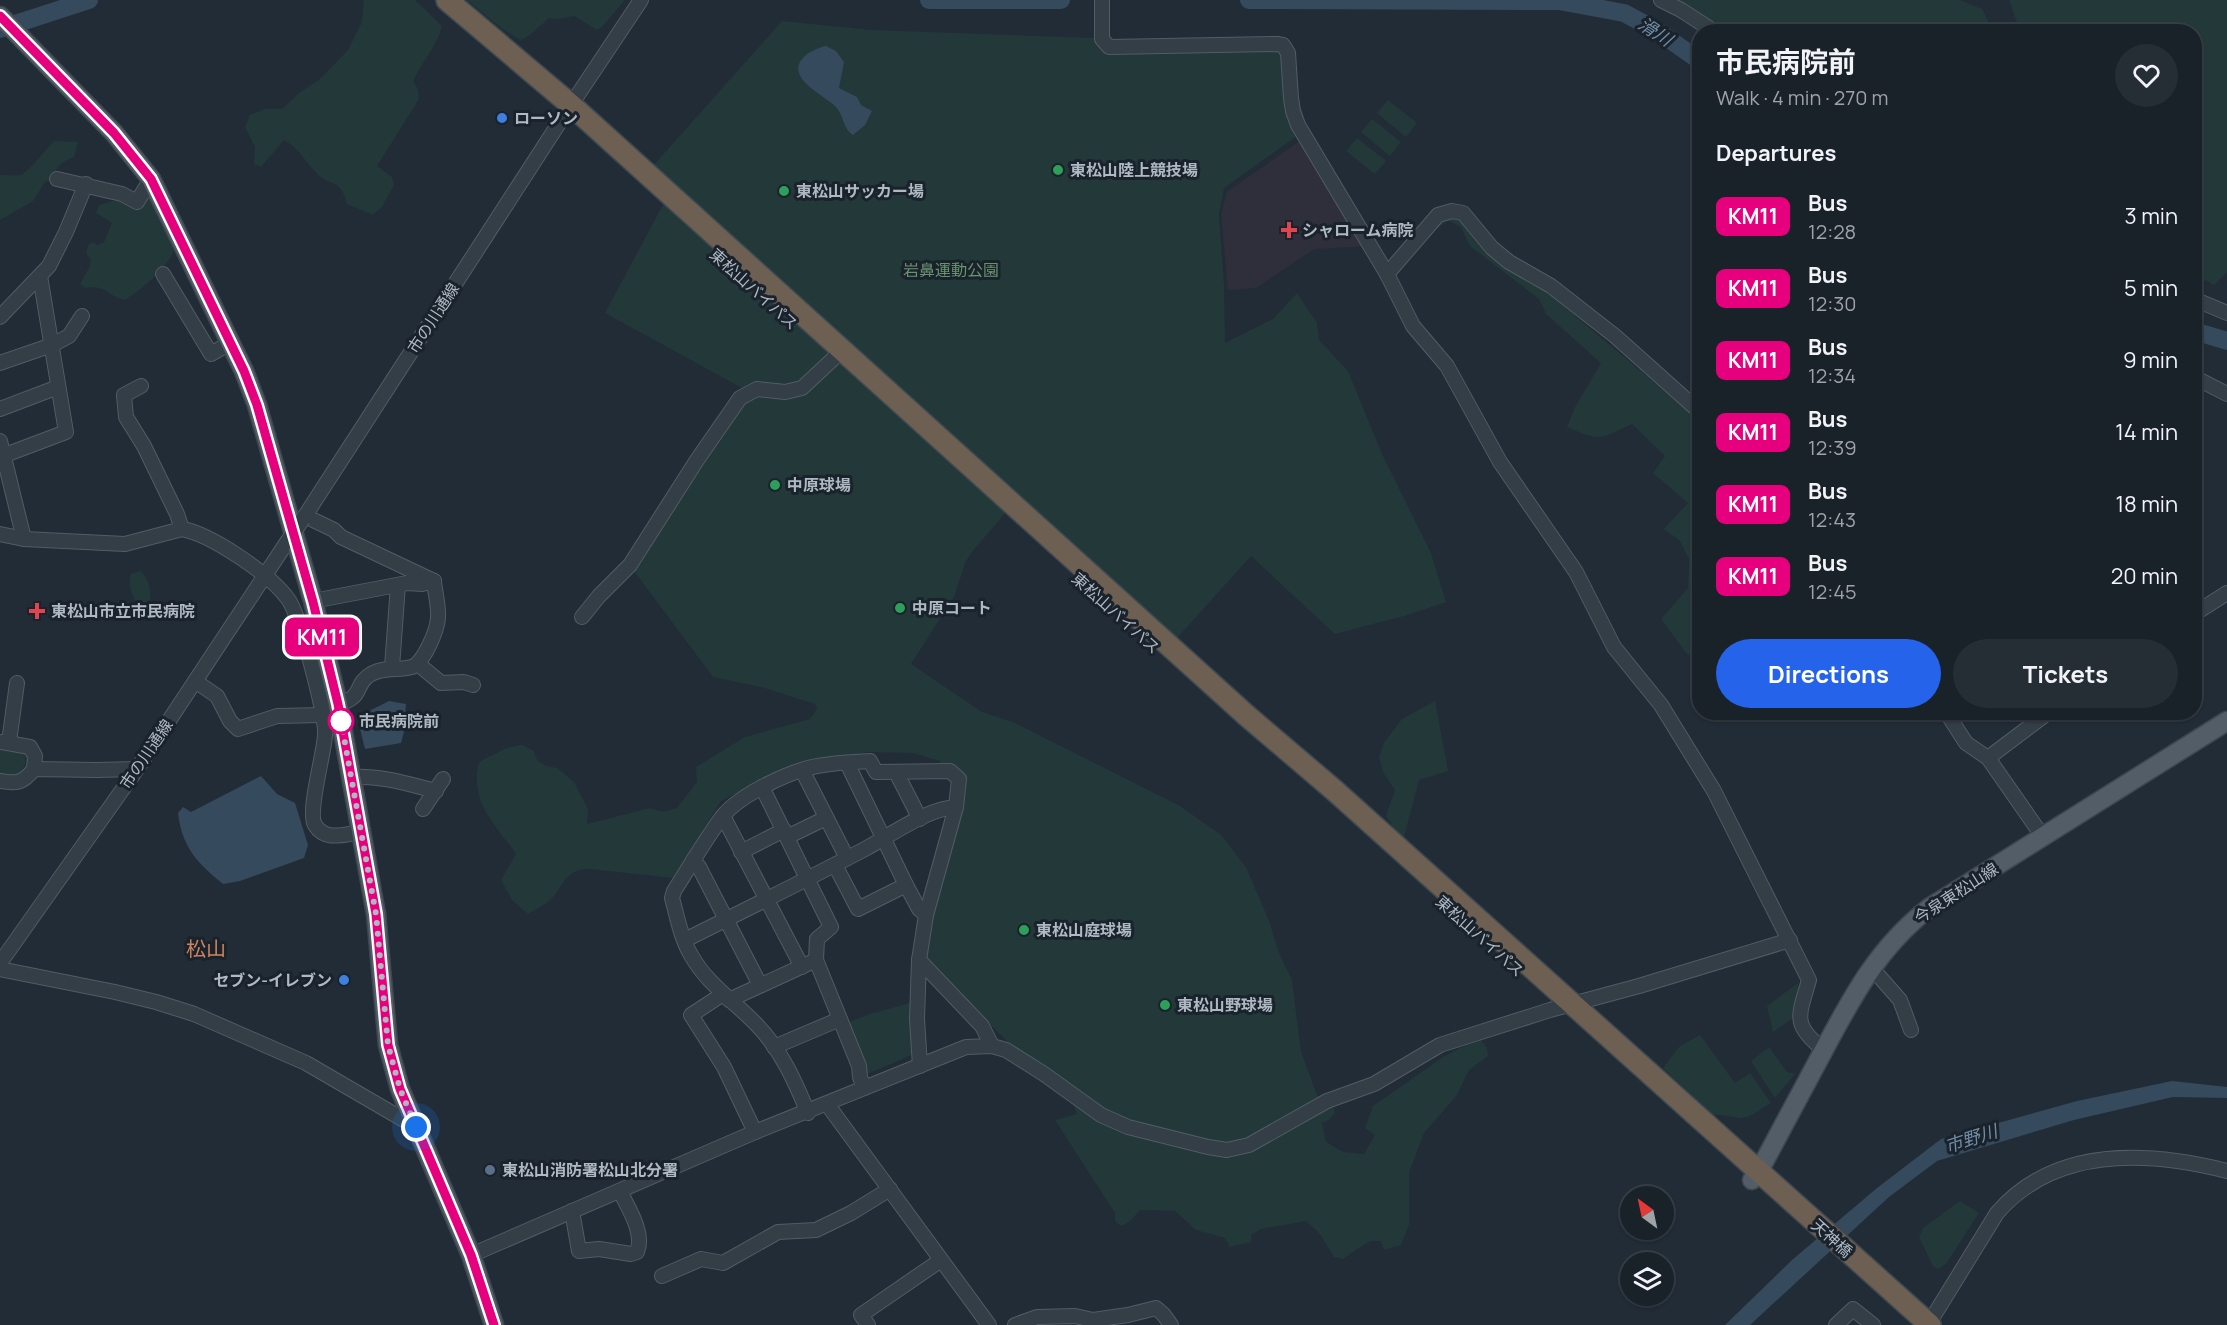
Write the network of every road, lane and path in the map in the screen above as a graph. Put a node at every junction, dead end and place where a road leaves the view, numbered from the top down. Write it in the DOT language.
graph roads {
  1 [pos="1102,0"];
  2 [pos="1661,0"];
  3 [pos="439,1"];
  4 [pos="640,1"];
  5 [pos="0,16"];
  6 [pos="1703,24"];
  7 [pos="567,111"];
  8 [pos="57,179"];
  9 [pos="151,179"];
  10 [pos="86,184"];
  11 [pos="163,274"];
  12 [pos="1388,274"];
  13 [pos="40,276"];
  14 [pos="2202,302"];
  15 [pos="2227,313"];
  16 [pos="0,316"];
  17 [pos="82,316"];
  18 [pos="230,343"];
  19 [pos="52,345"];
  20 [pos="833,359"];
  21 [pos="0,363"];
  22 [pos="2202,381"];
  23 [pos="141,386"];
  24 [pos="58,387"];
  25 [pos="2227,394"];
  26 [pos="1692,405"];
  27 [pos="0,409"];
  28 [pos="2,448"];
  29 [pos="5,479"];
  30 [pos="304,518"];
  31 [pos="182,529"];
  32 [pos="0,534"];
  33 [pos="24,539"];
  34 [pos="264,577"];
  35 [pos="434,581"];
  36 [pos="398,585"];
  37 [pos="2227,593"];
  38 [pos="313,602"];
  39 [pos="2202,609"];
  40 [pos="582,617"];
  41 [pos="418,664"];
  42 [pos="392,667"];
  43 [pos="195,681"];
  44 [pos="17,683"];
  45 [pos="473,685"];
  46 [pos="331,710"];
  47 [pos="1951,720"];
  48 [pos="2038,720"];
  49 [pos="2227,721"];
  50 [pos="4,742"];
  51 [pos="1988,758"];
  52 [pos="847,763"];
  53 [pos="34,769"];
  54 [pos="137,769"];
  55 [pos="802,770"];
  56 [pos="896,772"];
  57 [pos="351,777"];
  58 [pos="0,781"];
  59 [pos="762,787"];
  60 [pos="956,807"];
  61 [pos="423,809"];
  62 [pos="723,816"];
  63 [pos="826,818"];
  64 [pos="920,819"];
  65 [pos="361,832"];
  66 [pos="786,834"];
  67 [pos="2043,837"];
  68 [pos="884,839"];
  69 [pos="741,852"];
  70 [pos="693,860"];
  71 [pos="841,861"];
  72 [pos="806,879"];
  73 [pos="906,885"];
  74 [pos="766,899"];
  75 [pos="926,915"];
  76 [pos="727,920"];
  77 [pos="685,940"];
  78 [pos="1790,940"];
  79 [pos="816,960"];
  80 [pos="920,960"];
  81 [pos="0,963"];
  82 [pos="802,967"];
  83 [pos="1871,967"];
  84 [pos="0,969"];
  85 [pos="760,985"];
  86 [pos="726,997"];
  87 [pos="1566,1006"];
  88 [pos="840,1019"];
  89 [pos="1911,1030"];
  90 [pos="992,1046"];
  91 [pos="774,1047"];
  92 [pos="1824,1050"];
  93 [pos="920,1066"];
  94 [pos="864,1088"];
  95 [pos="826,1104"];
  96 [pos="807,1113"];
  97 [pos="416,1127"];
  98 [pos="755,1132"];
  99 [pos="2227,1171"];
  100 [pos="1755,1176"];
  101 [pos="890,1189"];
  102 [pos="620,1191"];
  103 [pos="572,1211"];
  104 [pos="1801,1217"];
  105 [pos="471,1255"];
  106 [pos="941,1260"];
  107 [pos="662,1276"];
  108 [pos="494,1325"];
  109 [pos="868,1325"];
  110 [pos="989,1325"];
  111 [pos="1016,1325"];
  112 [pos="1171,1325"];
  113 [pos="1836,1325"];
  114 [pos="1873,1325"];
  115 [pos="1925,1325"];
  1 -- 12 [label="street"];
  2 -- 6 [label="street"];
  3 -- 7 [label="highway, 東松山バイパス"];
  4 -- 7 [label="street, 市の川通線"];
  5 -- 9 [label="main road"];
  7 -- 20 [label="highway, 東松山バイパス"];
  7 -- 30 [label="street, 市の川通線"];
  7 -- 87 [label="highway, 東松山バイパス"];
  8 -- 10 [label="street"];
  9 -- 10 [label="street"];
  9 -- 18 [label="main road"];
  10 -- 13 [label="street"];
  11 -- 18 [label="street"];
  12 -- 26 [label="street"];
  12 -- 78 [label="street"];
  13 -- 16 [label="street"];
  13 -- 19 [label="street"];
  14 -- 15 [label="street"];
  17 -- 19 [label="street"];
  18 -- 38 [label="main road"];
  19 -- 21 [label="street"];
  19 -- 24 [label="street"];
  20 -- 40 [label="street"];
  20 -- 87 [label="highway, 東松山バイパス"];
  22 -- 25 [label="street"];
  23 -- 31 [label="street"];
  24 -- 27 [label="street"];
  24 -- 28 [label="street"];
  28 -- 29 [label="street"];
  29 -- 33 [label="street"];
  30 -- 34 [label="street, 市の川通線, bridge"];
  30 -- 35 [label="street"];
  31 -- 33 [label="street"];
  31 -- 34 [label="street"];
  32 -- 33 [label="street"];
  34 -- 43 [label="street, 市の川通線"];
  34 -- 46 [label="street"];
  35 -- 36 [label="street"];
  35 -- 41 [label="street"];
  36 -- 38 [label="street"];
  36 -- 42 [label="street"];
  37 -- 39 [label="street"];
  38 -- 46 [label="main road"];
  41 -- 42 [label="street"];
  41 -- 45 [label="street"];
  42 -- 46 [label="street"];
  43 -- 46 [label="street"];
  43 -- 54 [label="street, 市の川通線"];
  44 -- 50 [label="street"];
  46 -- 57 [label="main road"];
  46 -- 65 [label="street"];
  47 -- 51 [label="street"];
  48 -- 51 [label="street"];
  49 -- 67 [label="main road, 今泉東松山線"];
  50 -- 53 [label="street"];
  51 -- 67 [label="street"];
  52 -- 55 [label="street"];
  52 -- 56 [label="street"];
  52 -- 68 [label="street"];
  53 -- 54 [label="street"];
  53 -- 58 [label="street"];
  54 -- 81 [label="street, 市の川通線"];
  55 -- 59 [label="street"];
  55 -- 63 [label="street"];
  56 -- 60 [label="street"];
  56 -- 64 [label="street"];
  57 -- 61 [label="street"];
  57 -- 65 [label="main road"];
  59 -- 62 [label="street"];
  59 -- 66 [label="street"];
  60 -- 64 [label="street"];
  60 -- 75 [label="street"];
  62 -- 69 [label="street"];
  62 -- 70 [label="street"];
  63 -- 66 [label="street"];
  63 -- 71 [label="street"];
  64 -- 68 [label="street"];
  65 -- 97 [label="main road"];
  66 -- 69 [label="street"];
  66 -- 72 [label="street"];
  67 -- 83 [label="main road, 今泉東松山線"];
  68 -- 71 [label="street"];
  68 -- 73 [label="street"];
  69 -- 74 [label="street"];
  70 -- 76 [label="street"];
  70 -- 77 [label="street"];
  71 -- 72 [label="street"];
  71 -- 73 [label="street"];
  72 -- 74 [label="street"];
  72 -- 79 [label="street"];
  73 -- 75 [label="street"];
  74 -- 76 [label="street"];
  74 -- 82 [label="street"];
  75 -- 80 [label="street"];
  76 -- 77 [label="street"];
  76 -- 85 [label="street"];
  77 -- 86 [label="street"];
  78 -- 87 [label="street"];
  78 -- 92 [label="street"];
  79 -- 82 [label="street"];
  79 -- 88 [label="street"];
  80 -- 90 [label="street"];
  80 -- 93 [label="street"];
  82 -- 85 [label="street"];
  83 -- 89 [label="street"];
  83 -- 92 [label="main road, 今泉東松山線"];
  84 -- 97 [label="street"];
  85 -- 86 [label="street"];
  86 -- 91 [label="street"];
  86 -- 98 [label="street"];
  87 -- 90 [label="street"];
  87 -- 100 [label="highway, 東松山バイパス"];
  88 -- 91 [label="street"];
  88 -- 94 [label="street"];
  90 -- 93 [label="street"];
  91 -- 96 [label="street"];
  92 -- 100 [label="main road, 今泉東松山線"];
  93 -- 94 [label="street"];
  94 -- 95 [label="street"];
  95 -- 96 [label="street"];
  95 -- 101 [label="street"];
  96 -- 98 [label="street"];
  97 -- 105 [label="main road"];
  98 -- 102 [label="street"];
  99 -- 115 [label="street"];
  100 -- 104 [label="highway, 東松山バイパス"];
  101 -- 106 [label="street"];
  101 -- 107 [label="street"];
  102 -- 103 [label="street"];
  102 -- 103 [label="street"];
  103 -- 105 [label="street"];
  104 -- 115 [label="highway, 天神橋"];
  105 -- 108 [label="main road"];
  106 -- 109 [label="street"];
  106 -- 110 [label="street"];
  111 -- 112 [label="street"];
  113 -- 114 [label="street"];
}
